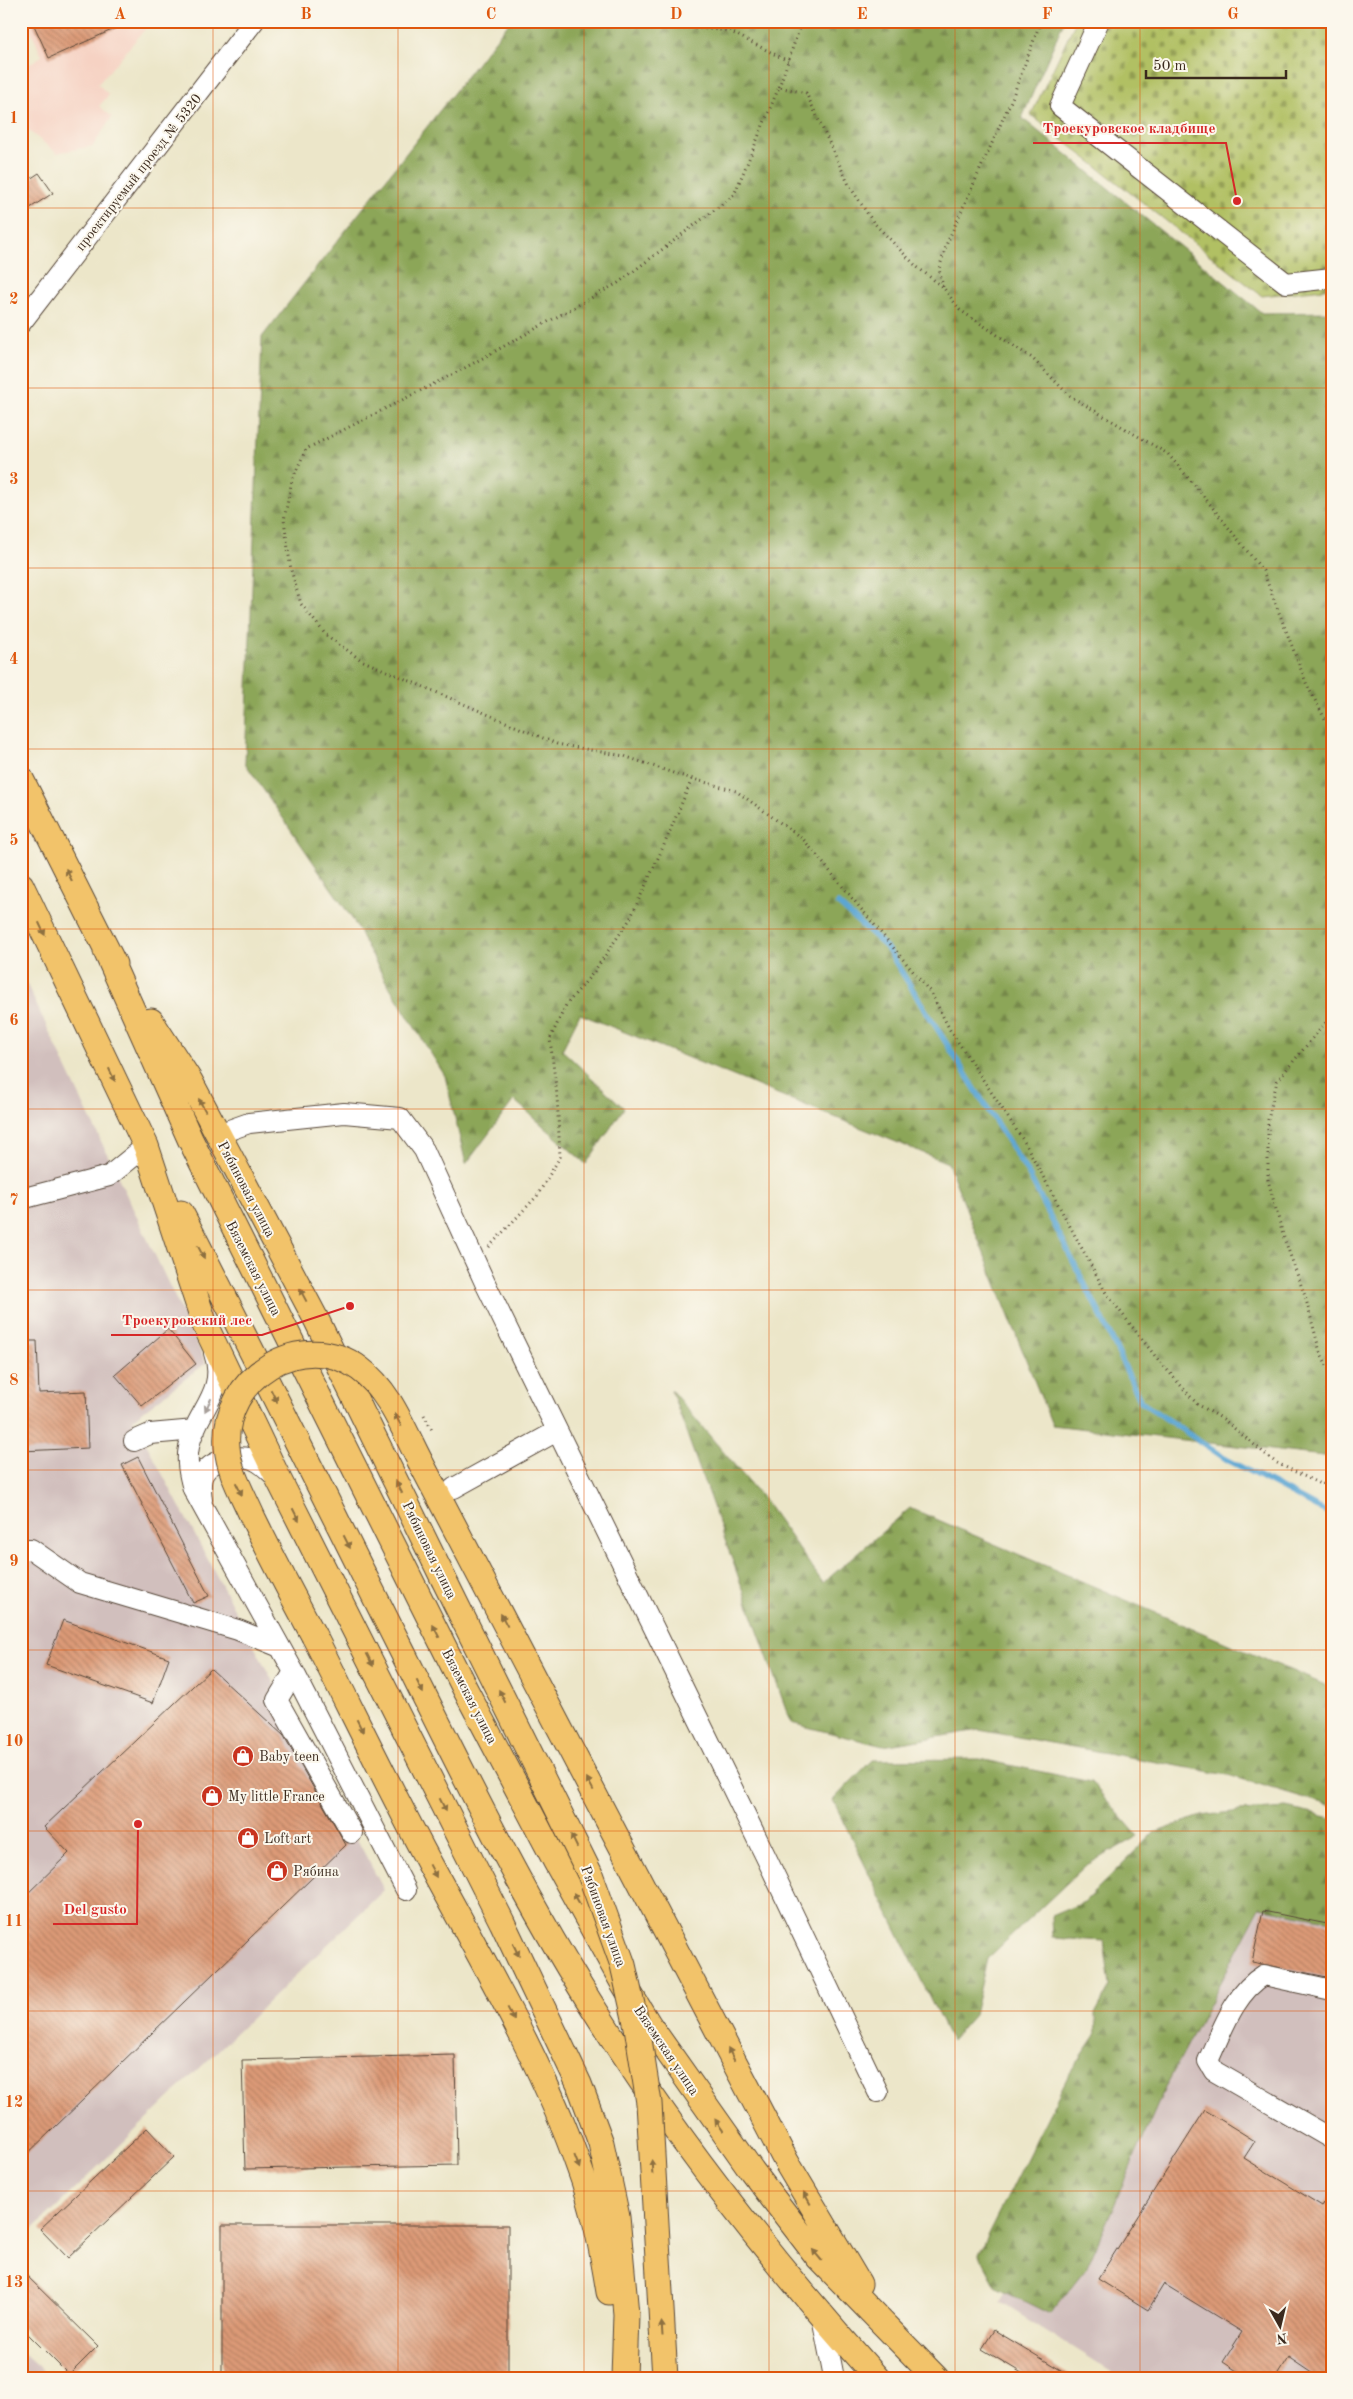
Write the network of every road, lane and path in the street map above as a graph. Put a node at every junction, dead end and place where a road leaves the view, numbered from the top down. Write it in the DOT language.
graph roads {
  1 [pos="254,21"];
  2 [pos="630,21"];
  3 [pos="802,21"];
  4 [pos="1041,21"];
  5 [pos="1099,21"];
  6 [pos="788,61"];
  7 [pos="779,87"];
  8 [pos="1332,278"];
  9 [pos="943,287"];
  10 [pos="21,323"];
  11 [pos="1332,732"];
  12 [pos="21,779"];
  13 [pos="692,779"];
  14 [pos="21,884"];
  15 [pos="106,951"];
  16 [pos="1332,1015"];
  17 [pos="218,1134"];
  18 [pos="146,1146"];
  19 [pos="21,1199"];
  20 [pos="475,1261"];
  21 [pos="205,1325"];
  22 [pos="1332,1375"];
  23 [pos="195,1430"];
  24 [pos="557,1431"];
  25 [pos="134,1441"];
  26 [pos="279,1480"];
  27 [pos="1332,1485"];
  28 [pos="454,1488"];
  29 [pos="203,1510"];
  30 [pos="25,1553"];
  31 [pos="280,1647"];
  32 [pos="294,1672"];
  33 [pos="352,1833"];
  34 [pos="406,1890"];
  35 [pos="1332,1990"];
  36 [pos="878,2092"];
  37 [pos="1332,2138"];
  38 [pos="822,2317"];
  39 [pos="887,2329"];
  40 [pos="624,2378"];
  41 [pos="665,2378"];
  42 [pos="834,2378"];
  43 [pos="877,2378"];
  44 [pos="936,2378"];
  1 -- 10 [label="street, проектируемый проезд № 5320"];
  2 -- 6 [label="path"];
  3 -- 6 [label="path"];
  4 -- 9 [label="path"];
  5 -- 8 [label="street"];
  6 -- 7 [label="path"];
  7 -- 9 [label="path"];
  7 -- 13 [label="path"];
  9 -- 11 [label="path"];
  15 -- 12 [label="main road, Рябиновая улица, one-way"];
  13 -- 20 [label="path"];
  13 -- 27 [label="path"];
  14 -- 18 [label="main road, one-way"];
  17 -- 15 [label="main road, Рябиновая улица, one-way"];
  39 -- 15 [label="main road, Вяземская улица, one-way"];
  16 -- 22 [label="path"];
  17 -- 20 [label="street"];
  41 -- 17 [label="main road, Рябиновая улица, one-way, bridge"];
  18 -- 19 [label="street"];
  18 -- 21 [label="main road"];
  18 -- 38 [label="main road, one-way"];
  20 -- 24 [label="street"];
  21 -- 23 [label="street, one-way"];
  21 -- 26 [label="main road"];
  23 -- 25 [label="street"];
  23 -- 29 [label="street"];
  24 -- 28 [label="street"];
  24 -- 36 [label="street"];
  26 -- 29 [label="street"];
  26 -- 40 [label="main road, one-way"];
  29 -- 31 [label="street"];
  30 -- 31 [label="street"];
  31 -- 32 [label="street"];
  32 -- 33 [label="street"];
  32 -- 34 [label="street"];
  35 -- 37 [label="street"];
  38 -- 42 [label="street"];
  38 -- 43 [label="main road"];
  39 -- 40 [label="main road, one-way, bridge"];
  39 -- 44 [label="main road, Вяземская улица"];
}
